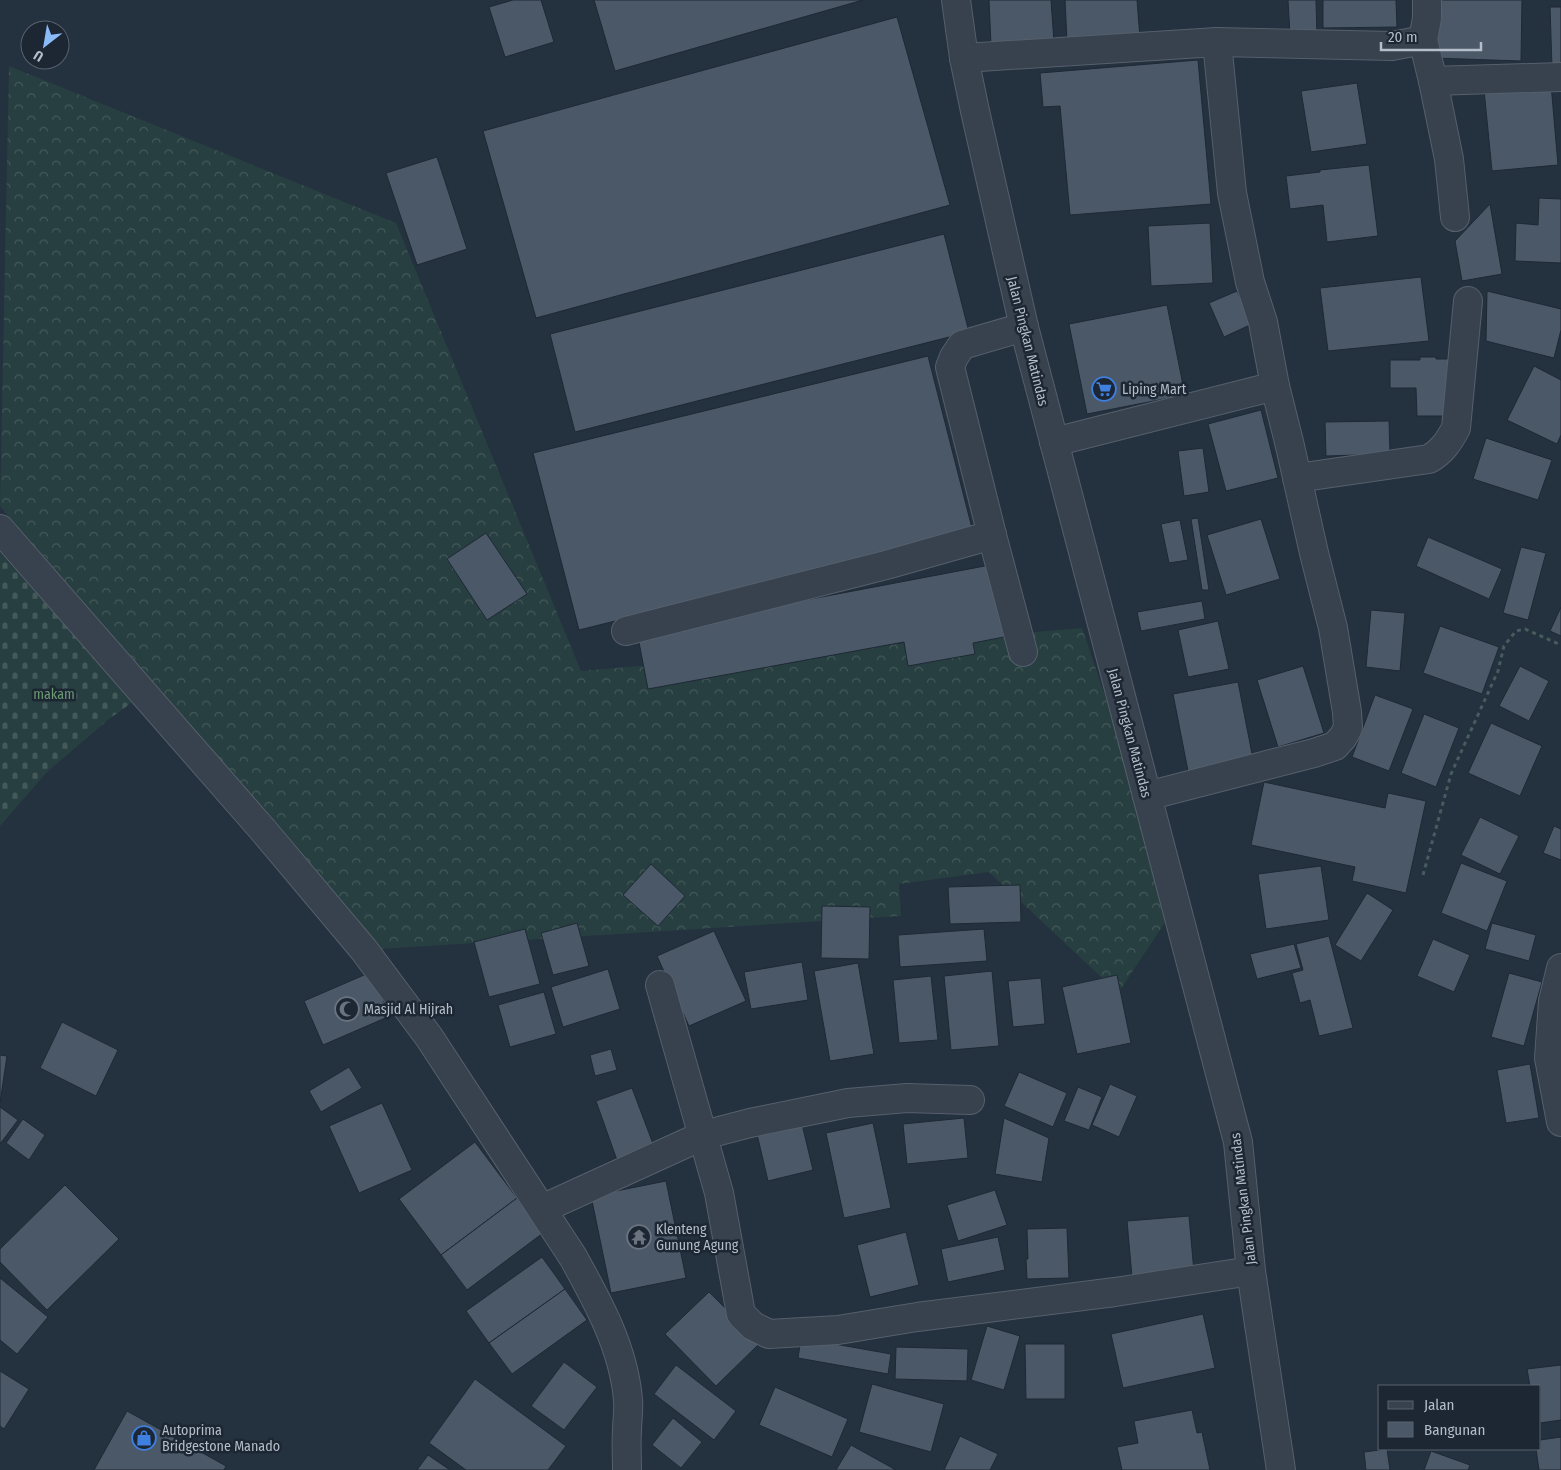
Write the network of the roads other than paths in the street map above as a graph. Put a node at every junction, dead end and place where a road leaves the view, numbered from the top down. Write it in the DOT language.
graph roads {
  1 [pos="956,0"];
  2 [pos="1427,0"];
  3 [pos="1423,40"];
  4 [pos="1217,42"];
  5 [pos="964,58"];
  6 [pos="1561,77"];
  7 [pos="1433,81"];
  8 [pos="1455,217"];
  9 [pos="1468,301"];
  10 [pos="1024,327"];
  11 [pos="1275,386"];
  12 [pos="1054,442"];
  13 [pos="1297,478"];
  14 [pos="0,529"];
  15 [pos="992,535"];
  16 [pos="626,631"];
  17 [pos="1023,652"];
  18 [pos="1147,796"];
  19 [pos="1561,968"];
  20 [pos="660,985"];
  21 [pos="970,1100"];
  22 [pos="1561,1122"];
  23 [pos="704,1135"];
  24 [pos="542,1209"];
  25 [pos="1252,1271"];
  26 [pos="628,1470"];
  27 [pos="1281,1470"];
  1 -- 5 [label="street, Jalan Pingkan Matindas"];
  2 -- 3 [label="street"];
  3 -- 4 [label="street"];
  3 -- 7 [label="street"];
  4 -- 5 [label="street"];
  4 -- 11 [label="street"];
  5 -- 10 [label="street, Jalan Pingkan Matindas"];
  6 -- 7 [label="street"];
  7 -- 8 [label="street"];
  9 -- 13 [label="street"];
  10 -- 12 [label="street, Jalan Pingkan Matindas"];
  10 -- 15 [label="street"];
  11 -- 12 [label="street"];
  11 -- 13 [label="street"];
  12 -- 18 [label="street, Jalan Pingkan Matindas"];
  13 -- 18 [label="street"];
  14 -- 24 [label="street"];
  15 -- 16 [label="street"];
  15 -- 17 [label="street"];
  18 -- 25 [label="street, Jalan Pingkan Matindas"];
  19 -- 22 [label="street"];
  20 -- 23 [label="street"];
  21 -- 23 [label="street"];
  23 -- 24 [label="street"];
  23 -- 25 [label="street"];
  24 -- 26 [label="street"];
  25 -- 27 [label="street, Jalan Pingkan Matindas"];
}
